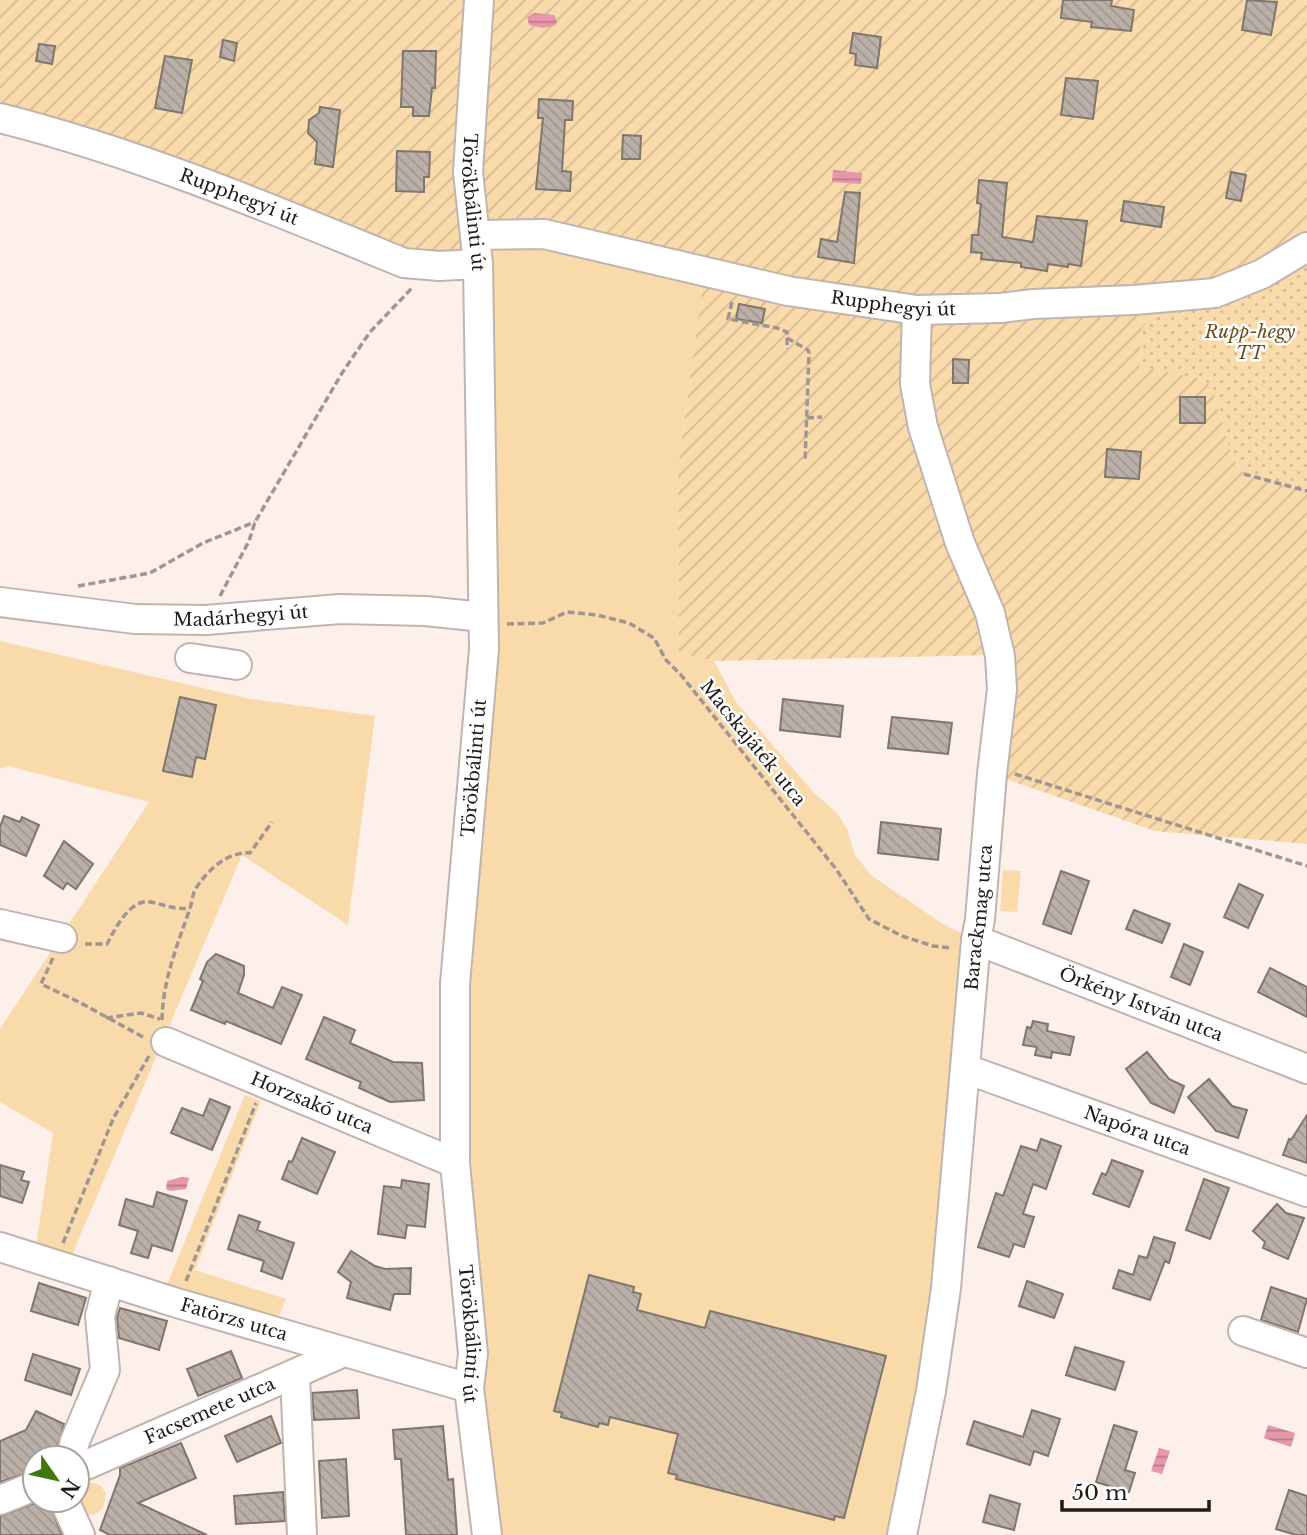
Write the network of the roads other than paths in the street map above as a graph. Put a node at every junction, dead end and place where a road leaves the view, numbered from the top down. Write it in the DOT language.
graph roads {
  1 [pos="479,0"];
  2 [pos="0,118"];
  3 [pos="476,234"];
  4 [pos="1307,247"];
  5 [pos="478,264"];
  6 [pos="917,310"];
  7 [pos="0,602"];
  8 [pos="483,617"];
  9 [pos="215,619"];
  10 [pos="214,662"];
  11 [pos="0,924"];
  12 [pos="62,938"];
  13 [pos="976,940"];
  14 [pos="165,1033"];
  15 [pos="966,1069"];
  16 [pos="1307,1069"];
  17 [pos="455,1163"];
  18 [pos="1307,1192"];
  19 [pos="0,1247"];
  20 [pos="109,1281"];
  21 [pos="1243,1331"];
  22 [pos="344,1352"];
  23 [pos="1307,1353"];
  24 [pos="295,1376"];
  25 [pos="469,1388"];
  26 [pos="74,1444"];
  27 [pos="91,1463"];
  28 [pos="21,1492"];
  29 [pos="0,1500"];
  30 [pos="72,1514"];
  31 [pos="83,1533"];
  32 [pos="302,1535"];
  33 [pos="487,1535"];
  34 [pos="902,1535"];
  1 -- 3 [label="street, Törökbálinti út"];
  2 -- 5 [label="street, Rupphegyi út"];
  3 -- 5 [label="street, Törökbálinti út"];
  3 -- 6 [label="street, Rupphegyi út"];
  4 -- 6 [label="street, Rupphegyi út"];
  5 -- 8 [label="street, Törökbálinti út"];
  6 -- 13 [label="street, Barackmag utca"];
  7 -- 9 [label="street, Madárhegyi út"];
  8 -- 9 [label="street, Madárhegyi út"];
  8 -- 17 [label="street, Törökbálinti út"];
  9 -- 10 [label="street"];
  11 -- 12 [label="street"];
  13 -- 15 [label="street, Barackmag utca"];
  13 -- 16 [label="street, Örkény István utca"];
  14 -- 17 [label="street, Horzsakő utca"];
  15 -- 18 [label="street, Napóra utca"];
  15 -- 34 [label="street, Barackmag utca"];
  17 -- 25 [label="street, Törökbálinti út"];
  19 -- 20 [label="street, Fatörzs utca"];
  20 -- 22 [label="street, Fatörzs utca"];
  20 -- 26 [label="street"];
  21 -- 23 [label="street"];
  22 -- 24 [label="street, Facsemete utca"];
  22 -- 25 [label="street, Fatörzs utca"];
  24 -- 27 [label="street, Facsemete utca"];
  24 -- 32 [label="street"];
  25 -- 33 [label="street, Törökbálinti út"];
  28 -- 29 [label="street"];
  30 -- 31 [label="street"];
}
